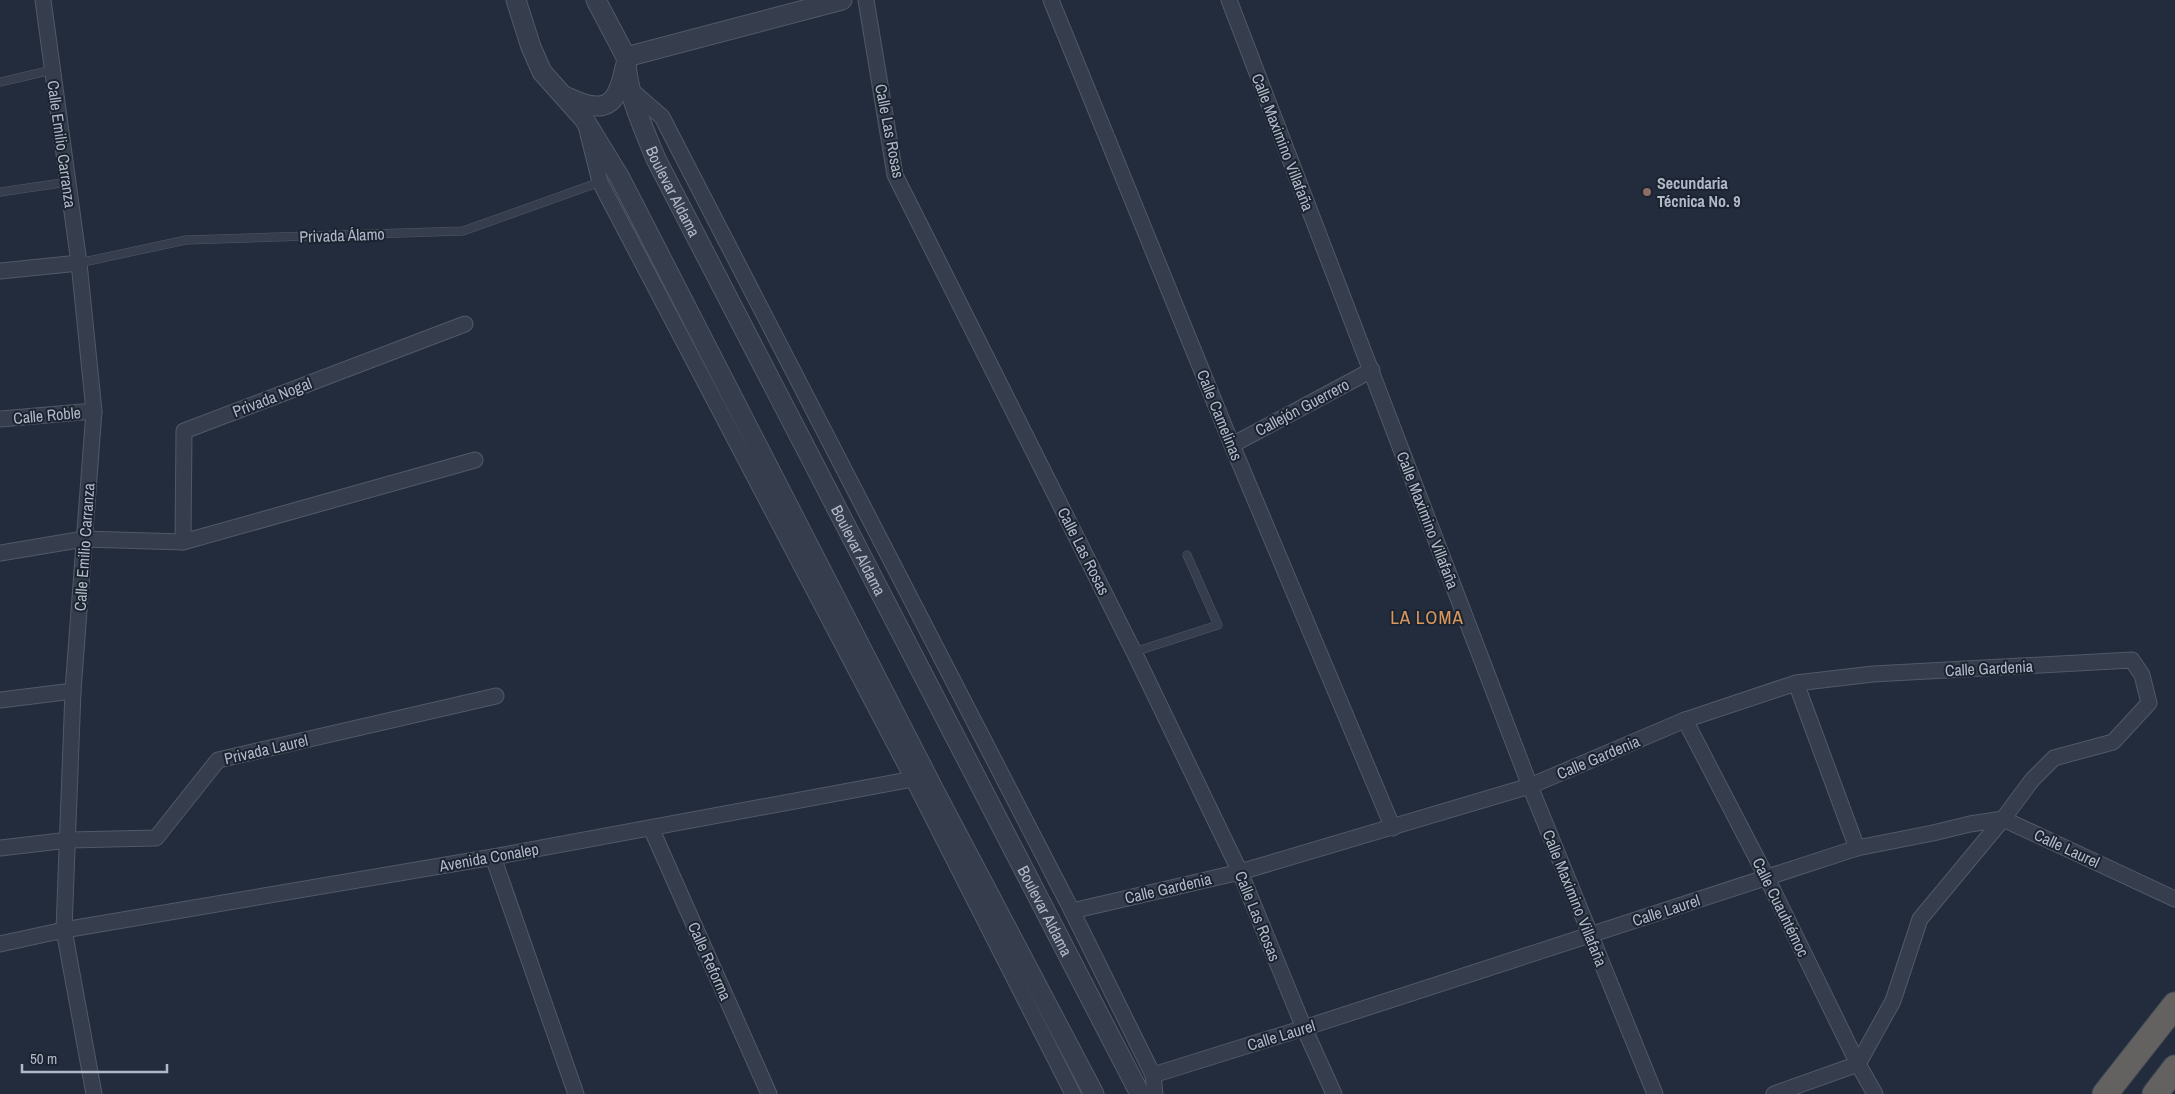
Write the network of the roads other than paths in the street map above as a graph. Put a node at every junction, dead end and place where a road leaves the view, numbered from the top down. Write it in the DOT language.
graph roads {
  1 [pos="43,0"];
  2 [pos="516,0"];
  3 [pos="531,0"];
  4 [pos="596,0"];
  5 [pos="842,0"];
  6 [pos="866,0"];
  7 [pos="1051,0"];
  8 [pos="1229,0"];
  9 [pos="523,18"];
  10 [pos="626,61"];
  11 [pos="52,70"];
  12 [pos="0,82"];
  13 [pos="632,90"];
  14 [pos="566,97"];
  15 [pos="584,119"];
  16 [pos="68,182"];
  17 [pos="600,182"];
  18 [pos="0,192"];
  19 [pos="79,263"];
  20 [pos="0,271"];
  21 [pos="464,324"];
  22 [pos="1372,370"];
  23 [pos="94,411"];
  24 [pos="0,419"];
  25 [pos="1232,445"];
  26 [pos="475,460"];
  27 [pos="84,540"];
  28 [pos="183,542"];
  29 [pos="0,553"];
  30 [pos="1187,555"];
  31 [pos="1134,652"];
  32 [pos="1796,683"];
  33 [pos="73,691"];
  34 [pos="496,696"];
  35 [pos="0,700"];
  36 [pos="1685,720"];
  37 [pos="913,779"];
  38 [pos="1530,786"];
  39 [pos="2003,819"];
  40 [pos="651,828"];
  41 [pos="1393,828"];
  42 [pos="68,840"];
  43 [pos="0,848"];
  44 [pos="1857,848"];
  45 [pos="493,857"];
  46 [pos="1240,872"];
  47 [pos="1767,878"];
  48 [pos="2175,898"];
  49 [pos="1072,910"];
  50 [pos="64,930"];
  51 [pos="1589,934"];
  52 [pos="0,944"];
  53 [pos="2175,1005"];
  54 [pos="1304,1028"];
  55 [pos="1858,1064"];
  56 [pos="2175,1068"];
  57 [pos="1153,1075"];
  58 [pos="94,1094"];
  59 [pos="576,1094"];
  60 [pos="769,1094"];
  61 [pos="1073,1094"];
  62 [pos="1094,1094"];
  63 [pos="1140,1094"];
  64 [pos="1155,1094"];
  65 [pos="1334,1094"];
  66 [pos="1655,1094"];
  67 [pos="1774,1094"];
  68 [pos="1875,1094"];
  69 [pos="2105,1094"];
  70 [pos="2155,1094"];
  1 -- 11 [label="street, Calle Emilio Carranza"];
  2 -- 9 [label="street"];
  3 -- 9 [label="street"];
  4 -- 10 [label="street, Boulevar Aldama"];
  5 -- 10 [label="street"];
  6 -- 31 [label="street, Calle Las Rosas"];
  7 -- 25 [label="street, Calle Camelinas"];
  8 -- 22 [label="street, Calle Maximino Villafaña"];
  9 -- 14 [label="street"];
  10 -- 13 [label="street, Boulevar Aldama"];
  10 -- 14 [label="street"];
  11 -- 12 [label="lane"];
  11 -- 16 [label="street, Calle Emilio Carranza"];
  13 -- 49 [label="street"];
  13 -- 63 [label="street, Boulevar Aldama"];
  14 -- 15 [label="street"];
  15 -- 17 [label="street"];
  15 -- 62 [label="street"];
  16 -- 18 [label="lane"];
  16 -- 19 [label="street, Calle Emilio Carranza"];
  17 -- 19 [label="lane, Privada Álamo"];
  17 -- 37 [label="street"];
  19 -- 20 [label="street"];
  19 -- 23 [label="street, Calle Emilio Carranza"];
  21 -- 28 [label="street, Privada Nogal"];
  22 -- 25 [label="street, Callejón Guerrero"];
  22 -- 38 [label="street, Calle Maximino Villafaña"];
  23 -- 24 [label="street, Calle Roble"];
  23 -- 27 [label="street, Calle Emilio Carranza"];
  25 -- 41 [label="street, Calle Camelinas"];
  26 -- 28 [label="street"];
  27 -- 28 [label="street"];
  27 -- 29 [label="street"];
  27 -- 33 [label="street, Calle Emilio Carranza"];
  30 -- 31 [label="lane"];
  31 -- 46 [label="street, Calle Las Rosas"];
  32 -- 36 [label="street, Calle Gardenia"];
  32 -- 39 [label="street, Calle Gardenia"];
  32 -- 44 [label="street"];
  33 -- 35 [label="street"];
  33 -- 42 [label="street, Calle Emilio Carranza"];
  34 -- 42 [label="street, Privada Laurel"];
  36 -- 38 [label="street, Calle Gardenia"];
  36 -- 47 [label="street, Calle Cuauhtémoc"];
  37 -- 40 [label="street, Avenida Conalep"];
  37 -- 61 [label="street"];
  38 -- 41 [label="street, Calle Gardenia"];
  38 -- 51 [label="street, Calle Maximino Villafaña"];
  39 -- 44 [label="street, Calle Laurel"];
  39 -- 48 [label="street, Calle Laurel"];
  39 -- 55 [label="street"];
  40 -- 45 [label="street, Avenida Conalep"];
  40 -- 60 [label="street, Calle Reforma"];
  41 -- 46 [label="street, Calle Gardenia"];
  42 -- 43 [label="street"];
  42 -- 50 [label="street, Calle Emilio Carranza"];
  44 -- 47 [label="street, Calle Laurel"];
  45 -- 50 [label="street, Avenida Conalep"];
  45 -- 59 [label="street"];
  46 -- 49 [label="street, Calle Gardenia"];
  46 -- 54 [label="street, Calle Las Rosas"];
  47 -- 51 [label="street, Calle Laurel"];
  47 -- 55 [label="street, Calle Cuauhtémoc"];
  49 -- 57 [label="street"];
  50 -- 52 [label="street, Avenida Conalep"];
  50 -- 58 [label="street, Calle Emilio Carranza"];
  51 -- 54 [label="street, Calle Laurel"];
  51 -- 66 [label="street, Calle Maximino Villafaña"];
  53 -- 69 [label="highway"];
  54 -- 57 [label="street, Calle Laurel"];
  54 -- 65 [label="street, Calle Las Rosas"];
  55 -- 67 [label="street"];
  55 -- 68 [label="street, Calle Cuauhtémoc"];
  56 -- 70 [label="highway"];
  57 -- 64 [label="street"];
}
